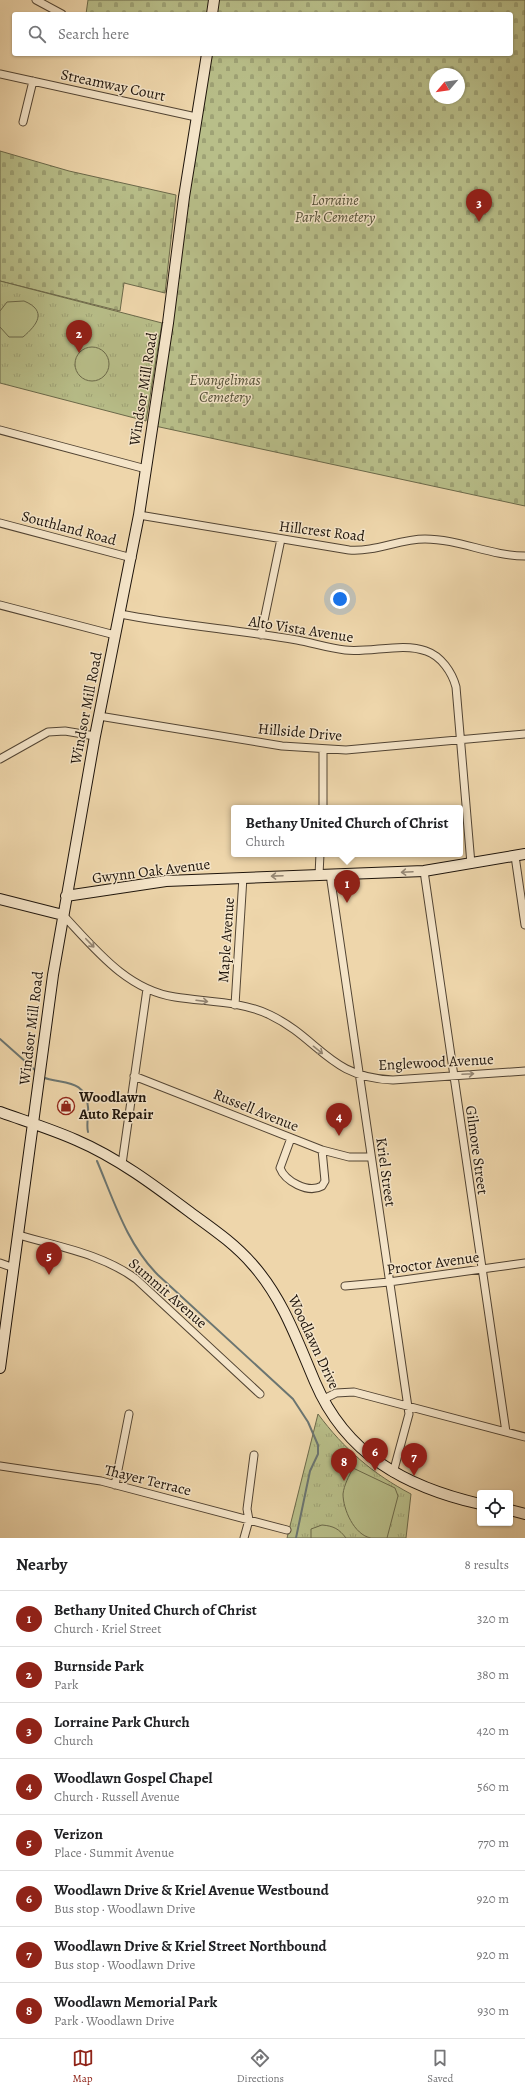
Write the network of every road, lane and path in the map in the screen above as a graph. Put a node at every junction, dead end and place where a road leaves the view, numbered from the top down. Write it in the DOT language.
graph roads {
  1 [pos="36,0"];
  2 [pos="214,0"];
  3 [pos="58,12"];
  4 [pos="212,12"];
  5 [pos="206,56"];
  6 [pos="0,74"];
  7 [pos="33,81"];
  8 [pos="196,117"];
  9 [pos="23,122"];
  10 [pos="0,430"];
  11 [pos="146,468"];
  12 [pos="140,515"];
  13 [pos="0,523"];
  14 [pos="281,539"];
  15 [pos="525,556"];
  16 [pos="132,558"];
  17 [pos="0,605"];
  18 [pos="120,614"];
  19 [pos="115,635"];
  20 [pos="261,635"];
  21 [pos="99,716"];
  22 [pos="525,734"];
  23 [pos="95,736"];
  24 [pos="461,739"];
  25 [pos="323,750"];
  26 [pos="0,759"];
  27 [pos="323,805"];
  28 [pos="520,855"];
  29 [pos="320,857"];
  30 [pos="471,864"];
  31 [pos="424,871"];
  32 [pos="330,874"];
  33 [pos="319,875"];
  34 [pos="243,877"];
  35 [pos="95,892"];
  36 [pos="66,896"];
  37 [pos="0,899"];
  38 [pos="63,915"];
  39 [pos="525,925"];
  40 [pos="147,989"];
  41 [pos="235,1005"];
  42 [pos="525,1071"];
  43 [pos="359,1075"];
  44 [pos="454,1075"];
  45 [pos="134,1076"];
  46 [pos="0,1112"];
  47 [pos="34,1124"];
  48 [pos="291,1138"];
  49 [pos="322,1150"];
  50 [pos="371,1157"];
  51 [pos="122,1164"];
  52 [pos="19,1235"];
  53 [pos="525,1263"];
  54 [pos="0,1264"];
  55 [pos="14,1268"];
  56 [pos="482,1270"];
  57 [pos="390,1282"];
  58 [pos="345,1286"];
  59 [pos="0,1368"];
  60 [pos="260,1394"];
  61 [pos="324,1399"];
  62 [pos="408,1406"];
  63 [pos="129,1414"];
  64 [pos="506,1432"];
  65 [pos="525,1437"];
  66 [pos="254,1455"];
  67 [pos="0,1466"];
  68 [pos="393,1473"];
  69 [pos="115,1485"];
  70 [pos="477,1503"];
  71 [pos="513,1511"];
  72 [pos="525,1514"];
  73 [pos="249,1520"];
  74 [pos="287,1530"];
  75 [pos="244,1538"];
  1 -- 3 [label="street"];
  2 -- 4 [label="main road"];
  5 -- 8 [label="main road, Windsor Mill Road"];
  6 -- 7 [label="street, Streamway Court"];
  7 -- 8 [label="street, Streamway Court"];
  7 -- 9 [label="street"];
  8 -- 11 [label="main road, Windsor Mill Road"];
  10 -- 11 [label="street"];
  11 -- 12 [label="main road, Windsor Mill Road"];
  12 -- 14 [label="street, Hillcrest Road"];
  12 -- 16 [label="main road, Windsor Mill Road"];
  13 -- 16 [label="street, Southland Road"];
  14 -- 15 [label="street, Hillcrest Road"];
  14 -- 20 [label="street"];
  16 -- 18 [label="main road, Windsor Mill Road"];
  17 -- 19 [label="street"];
  18 -- 19 [label="main road, Windsor Mill Road"];
  18 -- 20 [label="street, Alto Vista Avenue"];
  19 -- 21 [label="main road, Windsor Mill Road"];
  20 -- 24 [label="street, Alto Vista Avenue"];
  21 -- 23 [label="main road, Windsor Mill Road"];
  21 -- 25 [label="street, Hillside Drive"];
  22 -- 24 [label="street, Hillside Drive"];
  23 -- 26 [label="street"];
  23 -- 36 [label="main road, Windsor Mill Road"];
  24 -- 25 [label="street, Hillside Drive"];
  24 -- 30 [label="street, Alto Vista Avenue"];
  25 -- 27 [label="street"];
  28 -- 30 [label="main road, Gwynn Oak Avenue"];
  28 -- 39 [label="street"];
  29 -- 33 [label="street"];
  30 -- 31 [label="main road, Gwynn Oak Avenue"];
  31 -- 32 [label="main road, Gwynn Oak Avenue, one-way"];
  31 -- 44 [label="street, Gilmore Street"];
  32 -- 33 [label="main road, Gwynn Oak Avenue"];
  32 -- 43 [label="street, Kriel Street"];
  33 -- 34 [label="main road, Gwynn Oak Avenue, one-way"];
  34 -- 35 [label="main road, Gwynn Oak Avenue"];
  34 -- 41 [label="street, Maple Avenue"];
  35 -- 36 [label="main road, Gwynn Oak Avenue"];
  35 -- 38 [label="main road"];
  36 -- 38 [label="main road, Windsor Mill Road"];
  37 -- 38 [label="main road"];
  38 -- 40 [label="street, Englewood Avenue, one-way"];
  38 -- 47 [label="main road, Windsor Mill Road"];
  40 -- 41 [label="street, Englewood Avenue, one-way"];
  40 -- 45 [label="street"];
  41 -- 43 [label="street, Englewood Avenue, one-way"];
  44 -- 42 [label="street, Englewood Avenue, one-way"];
  43 -- 44 [label="street, Englewood Avenue"];
  43 -- 50 [label="street, Kriel Street"];
  44 -- 56 [label="street, Gilmore Street"];
  45 -- 48 [label="street, Russell Avenue"];
  45 -- 51 [label="street"];
  46 -- 47 [label="main road, Woodlawn Drive"];
  47 -- 51 [label="main road, Woodlawn Drive"];
  47 -- 52 [label="main road, Windsor Mill Road"];
  48 -- 49 [label="street, Russell Avenue"];
  48 -- 49 [label="street"];
  49 -- 50 [label="street, Russell Avenue"];
  50 -- 57 [label="street, Kriel Street"];
  51 -- 61 [label="main road, Woodlawn Drive"];
  52 -- 55 [label="main road, Windsor Mill Road"];
  52 -- 60 [label="street, Summit Avenue"];
  53 -- 56 [label="street, Proctor Avenue"];
  54 -- 55 [label="street"];
  55 -- 59 [label="main road, Windsor Mill Road"];
  56 -- 57 [label="street, Proctor Avenue"];
  56 -- 64 [label="street, Gilmore Street"];
  57 -- 58 [label="street, Proctor Avenue"];
  57 -- 62 [label="street, Kriel Street"];
  61 -- 62 [label="street"];
  61 -- 68 [label="main road, Woodlawn Drive"];
  62 -- 64 [label="street"];
  62 -- 68 [label="street, Kriel Street"];
  63 -- 69 [label="street"];
  64 -- 65 [label="street"];
  66 -- 73 [label="street"];
  67 -- 69 [label="street, Thayer Terrace"];
  68 -- 70 [label="main road, Woodlawn Drive"];
  69 -- 73 [label="street, Thayer Terrace"];
  71 -- 72 [label="main road"];
  73 -- 74 [label="street, Thayer Terrace"];
  73 -- 75 [label="street"];
}
